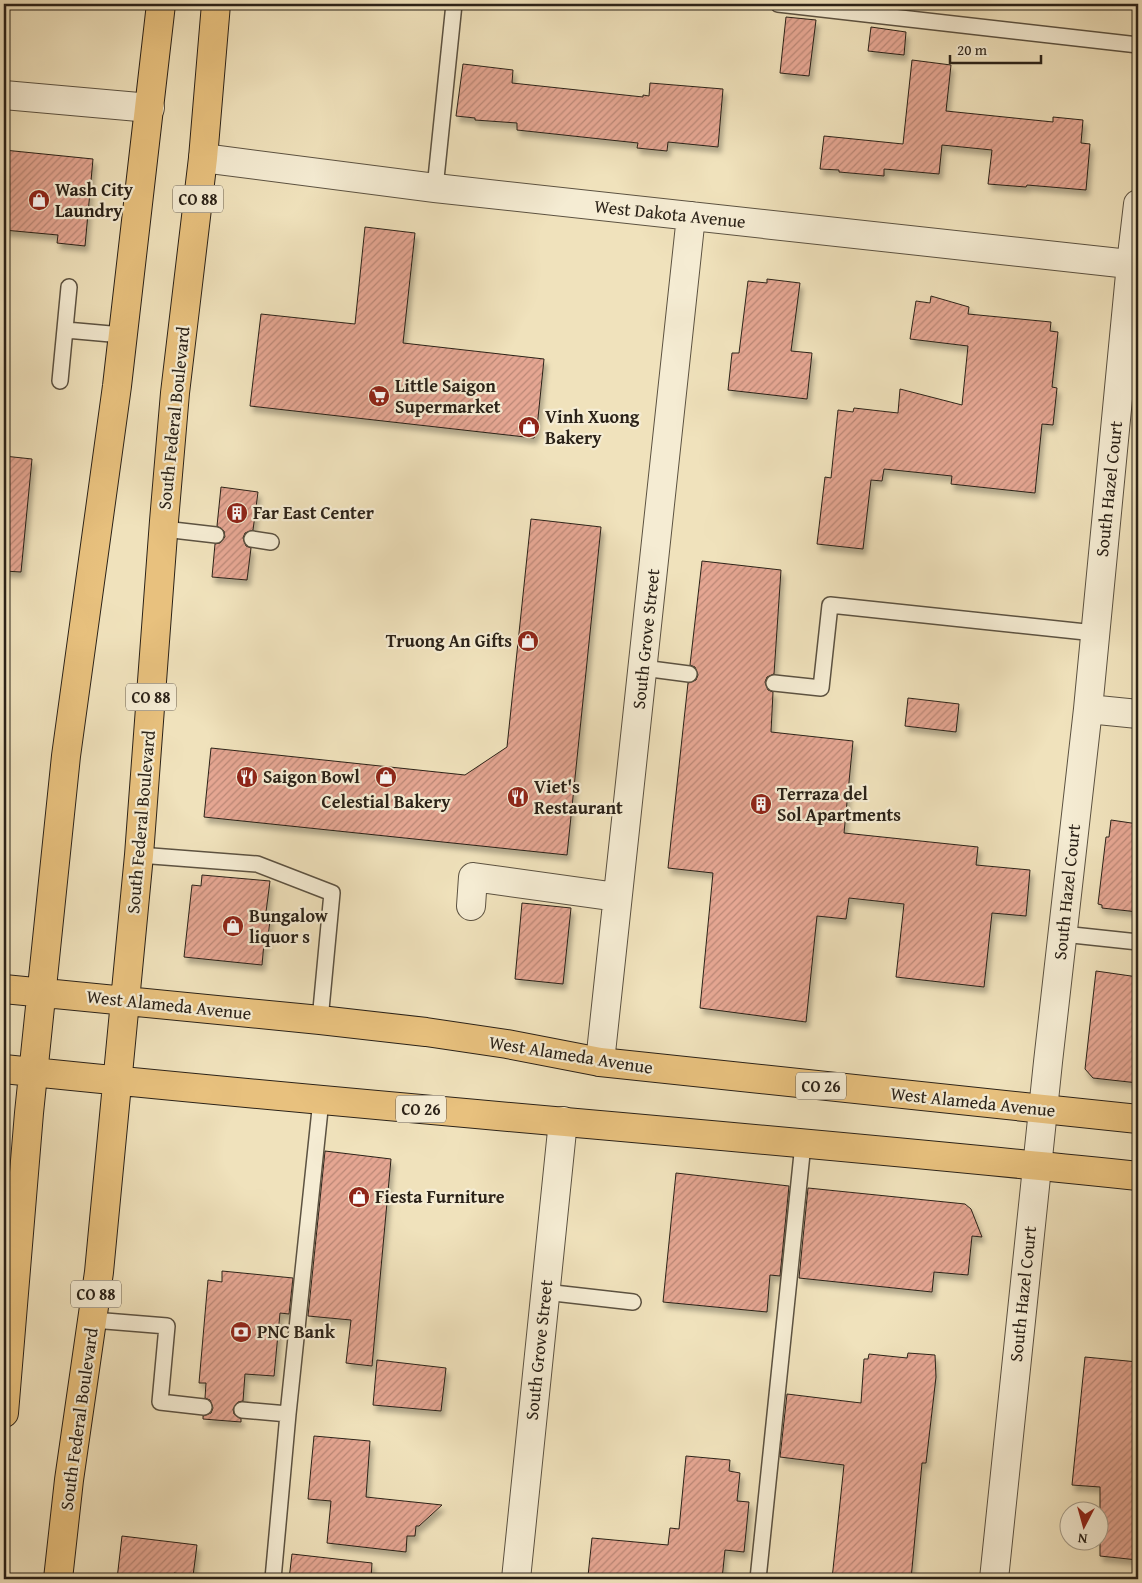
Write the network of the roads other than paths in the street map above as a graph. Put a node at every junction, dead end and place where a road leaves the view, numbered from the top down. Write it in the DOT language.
graph roads {
  1 [pos="160,4"];
  2 [pos="216,4"];
  3 [pos="454,4"];
  4 [pos="778,4"];
  5 [pos="1138,45"];
  6 [pos="4,95"];
  7 [pos="150,108"];
  8 [pos="202,158"];
  9 [pos="435,188"];
  10 [pos="1138,204"];
  11 [pos="691,216"];
  12 [pos="1135,264"];
  13 [pos="69,286"];
  14 [pos="66,330"];
  15 [pos="122,335"];
  16 [pos="60,381"];
  17 [pos="164,529"];
  18 [pos="216,535"];
  19 [pos="252,539"];
  20 [pos="271,542"];
  21 [pos="1095,633"];
  22 [pos="643,668"];
  23 [pos="689,674"];
  24 [pos="774,683"];
  25 [pos="1088,709"];
  26 [pos="1138,714"];
  27 [pos="139,856"];
  28 [pos="617,897"];
  29 [pos="471,906"];
  30 [pos="1063,934"];
  31 [pos="1138,942"];
  32 [pos="4,989"];
  33 [pos="41,993"];
  34 [pos="125,1001"];
  35 [pos="320,1020"];
  36 [pos="600,1062"];
  37 [pos="4,1069"];
  38 [pos="33,1072"];
  39 [pos="118,1080"];
  40 [pos="321,1100"];
  41 [pos="1043,1110"];
  42 [pos="1138,1119"];
  43 [pos="563,1121"];
  44 [pos="803,1144"];
  45 [pos="1037,1165"];
  46 [pos="1138,1176"];
  47 [pos="545,1292"];
  48 [pos="633,1302"];
  49 [pos="93,1320"];
  50 [pos="204,1406"];
  51 [pos="242,1410"];
  52 [pos="4,1413"];
  53 [pos="288,1414"];
  54 [pos="58,1579"];
  55 [pos="274,1579"];
  56 [pos="516,1579"];
  57 [pos="758,1579"];
  58 [pos="994,1579"];
  1 -- 7 [label="main road"];
  2 -- 8 [label="main road, South Federal Boulevard / CO 88"];
  3 -- 9 [label="lane"];
  4 -- 5 [label="lane"];
  6 -- 7 [label="street"];
  7 -- 15 [label="main road"];
  8 -- 9 [label="street, West Dakota Avenue"];
  8 -- 17 [label="main road, South Federal Boulevard / CO 88"];
  9 -- 11 [label="street, West Dakota Avenue"];
  10 -- 12 [label="street, South Hazel Court"];
  11 -- 12 [label="street, West Dakota Avenue"];
  11 -- 22 [label="street, South Grove Street"];
  12 -- 21 [label="street, South Hazel Court"];
  13 -- 14 [label="lane"];
  14 -- 15 [label="lane"];
  14 -- 16 [label="lane"];
  15 -- 33 [label="main road"];
  17 -- 18 [label="lane"];
  17 -- 27 [label="main road, South Federal Boulevard / CO 88"];
  19 -- 20 [label="lane"];
  21 -- 24 [label="lane"];
  21 -- 25 [label="street, South Hazel Court"];
  22 -- 23 [label="lane"];
  22 -- 28 [label="street, South Grove Street"];
  25 -- 26 [label="street"];
  25 -- 30 [label="street, South Hazel Court"];
  27 -- 34 [label="main road, South Federal Boulevard / CO 88"];
  27 -- 35 [label="lane"];
  28 -- 29 [label="street"];
  28 -- 36 [label="street, South Grove Street"];
  30 -- 31 [label="lane"];
  30 -- 41 [label="street, South Hazel Court"];
  32 -- 33 [label="main road, West Alameda Avenue / CO 26"];
  33 -- 34 [label="main road, West Alameda Avenue / CO 26"];
  33 -- 38 [label="main road"];
  34 -- 35 [label="main road, West Alameda Avenue / CO 26"];
  34 -- 39 [label="main road, South Federal Boulevard / CO 88"];
  35 -- 36 [label="main road, West Alameda Avenue / CO 26"];
  36 -- 41 [label="main road, West Alameda Avenue / CO 26"];
  37 -- 38 [label="main road, CO 26"];
  38 -- 39 [label="main road, CO 26"];
  38 -- 52 [label="main road"];
  39 -- 40 [label="main road, CO 26"];
  39 -- 49 [label="main road, South Federal Boulevard / CO 88"];
  40 -- 43 [label="main road, CO 26"];
  40 -- 53 [label="lane"];
  41 -- 42 [label="main road, West Alameda Avenue / CO 26"];
  41 -- 45 [label="street, South Hazel Court"];
  43 -- 44 [label="main road, CO 26"];
  43 -- 47 [label="street, South Grove Street"];
  44 -- 45 [label="main road, CO 26"];
  44 -- 57 [label="lane"];
  45 -- 46 [label="main road, CO 26"];
  45 -- 58 [label="street, South Hazel Court"];
  47 -- 48 [label="lane"];
  47 -- 56 [label="street, South Grove Street"];
  49 -- 50 [label="lane"];
  49 -- 54 [label="main road, South Federal Boulevard / CO 88"];
  51 -- 53 [label="lane"];
  53 -- 55 [label="lane"];
}
